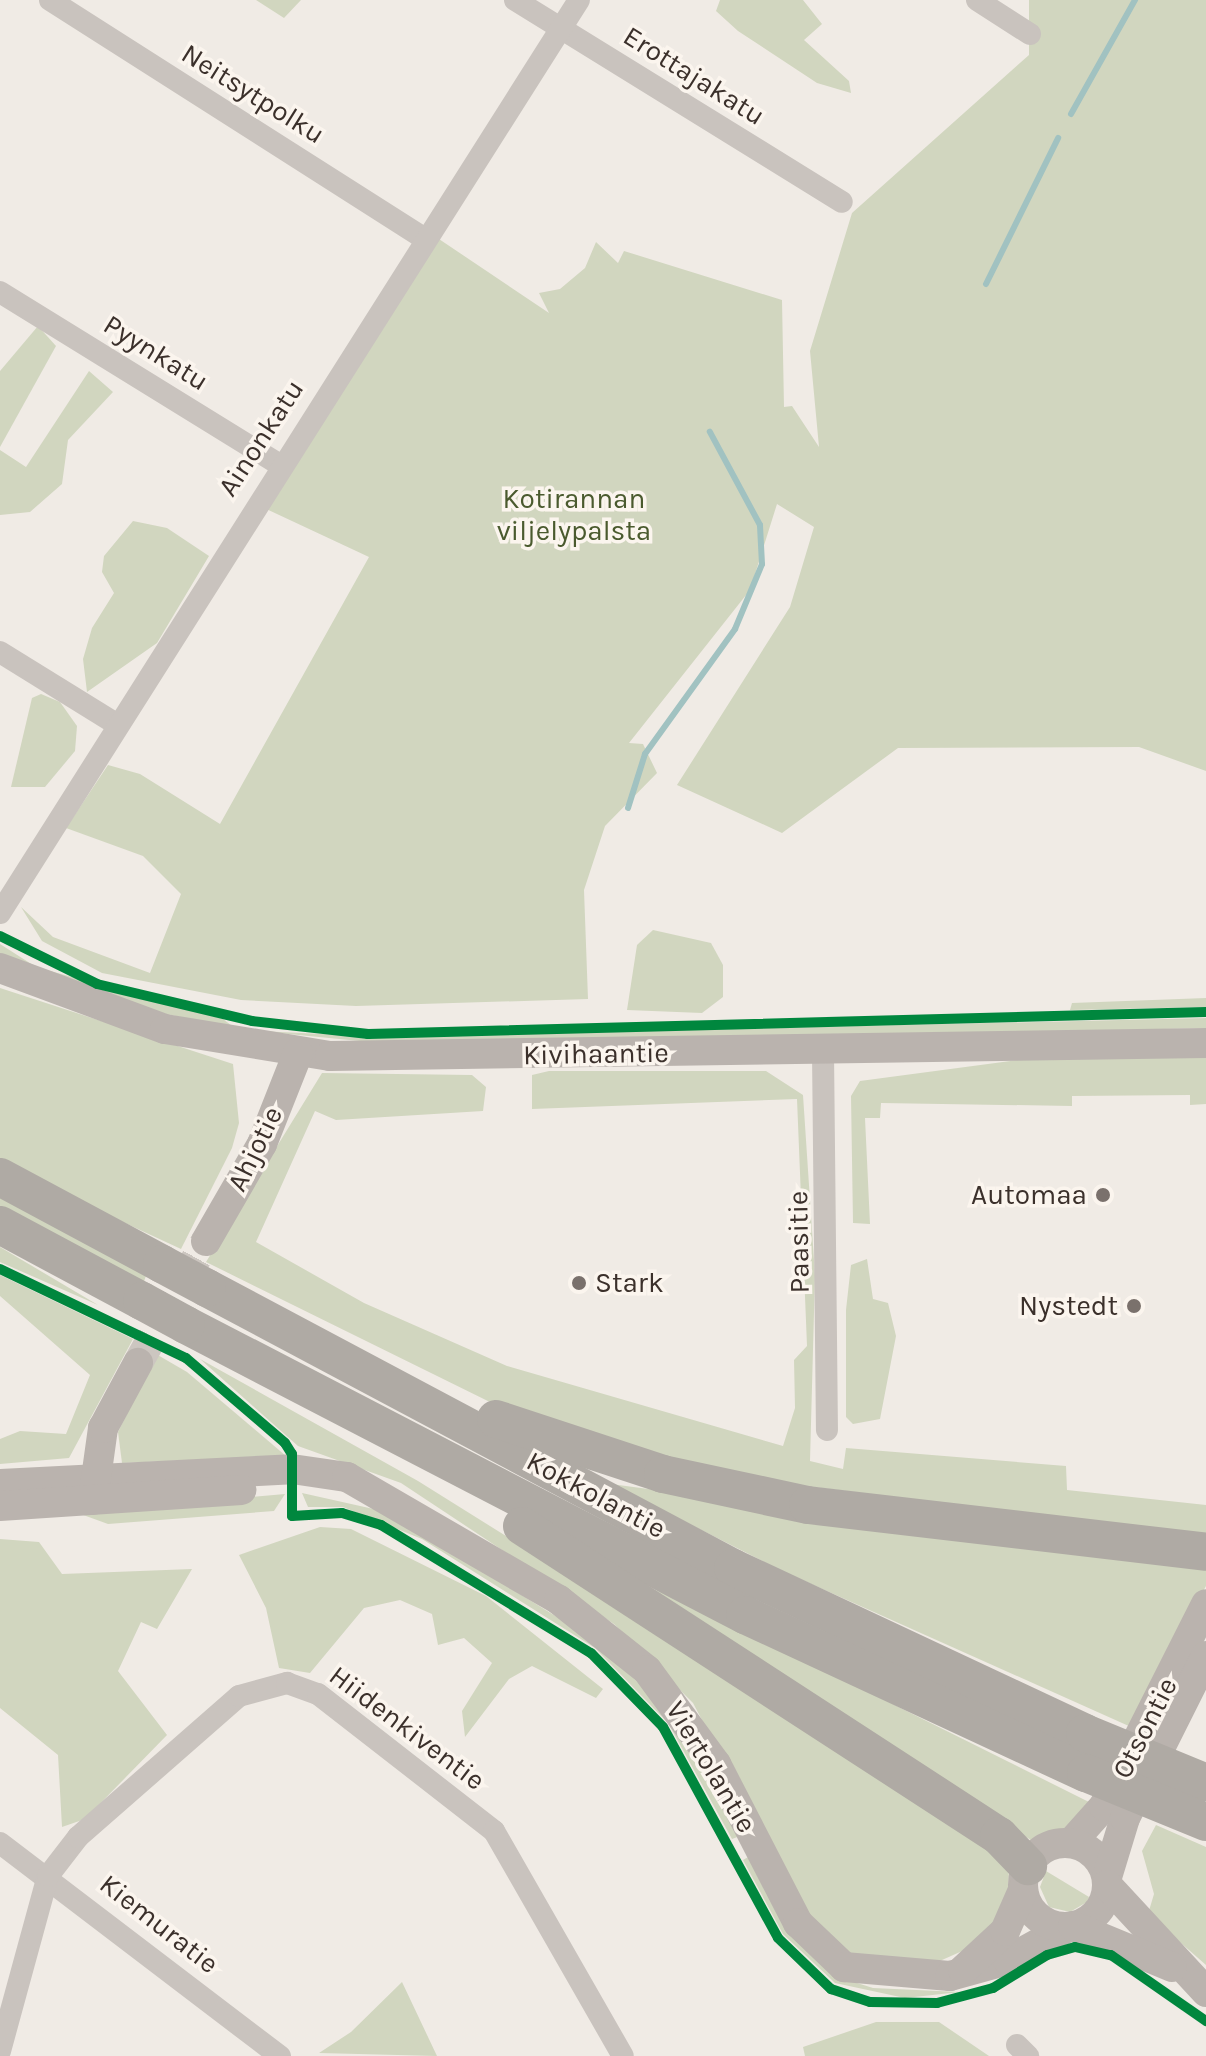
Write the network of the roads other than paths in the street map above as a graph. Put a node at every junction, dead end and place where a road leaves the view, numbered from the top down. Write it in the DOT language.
graph roads {
  1 [pos="50,0"];
  2 [pos="515,0"];
  3 [pos="579,0"];
  4 [pos="977,0"];
  5 [pos="561,29"];
  6 [pos="1030,34"];
  7 [pos="842,202"];
  8 [pos="425,239"];
  9 [pos="0,292"];
  10 [pos="280,465"];
  11 [pos="0,652"];
  12 [pos="116,724"];
  13 [pos="0,913"];
  14 [pos="0,968"];
  15 [pos="1206,1043"];
  16 [pos="823,1052"];
  17 [pos="298,1053"];
  18 [pos="0,1177"];
  19 [pos="0,1225"];
  20 [pos="206,1241"];
  21 [pos="138,1363"];
  22 [pos="435,1410"];
  23 [pos="827,1430"];
  24 [pos="0,1484"];
  25 [pos="93,1492"];
  26 [pos="506,1495"];
  27 [pos="0,1506"];
  28 [pos="1206,1552"];
  29 [pos="1206,1604"];
  30 [pos="1206,1656"];
  31 [pos="1205,1783"];
  32 [pos="1206,1822"];
  33 [pos="0,1843"];
  34 [pos="1071,1843"];
  35 [pos="48,1876"];
  36 [pos="1026,1878"];
  37 [pos="1107,1881"];
  38 [pos="1070,1927"];
  39 [pos="1177,1969"];
  40 [pos="958,1973"];
  41 [pos="1206,1992"];
  42 [pos="0,2051"];
  43 [pos="280,2056"];
  44 [pos="623,2056"];
  1 -- 8 [label="street, Neitsytpolku"];
  2 -- 5 [label="street, Erottajakatu"];
  3 -- 5 [label="street, Ainonkatu"];
  4 -- 6 [label="street"];
  5 -- 7 [label="street, Erottajakatu"];
  5 -- 8 [label="street, Ainonkatu"];
  8 -- 10 [label="street, Ainonkatu"];
  9 -- 10 [label="street, Pyynkatu"];
  10 -- 12 [label="street, Ainonkatu"];
  11 -- 12 [label="street"];
  12 -- 13 [label="street, Ainonkatu"];
  14 -- 17 [label="main road, Kivihaantie"];
  15 -- 16 [label="main road, Kivihaantie"];
  16 -- 17 [label="main road, Kivihaantie"];
  16 -- 23 [label="street, Paasitie"];
  17 -- 20 [label="main road, Ahjotie"];
  18 -- 22 [label="highway, Kokkolantie, bridge"];
  19 -- 26 [label="highway, Kokkolantie, bridge"];
  21 -- 25 [label="main road"];
  22 -- 28 [label="highway"];
  22 -- 31 [label="highway, Kokkolantie, bridge"];
  24 -- 25 [label="main road"];
  25 -- 27 [label="main road"];
  25 -- 40 [label="main road, Viertolantie"];
  26 -- 32 [label="highway, Kokkolantie, bridge"];
  26 -- 36 [label="highway"];
  29 -- 34 [label="main road, Otsontie"];
  30 -- 37 [label="main road, Otsontie"];
  33 -- 35 [label="street, Kiemuratie"];
  34 -- 36 [label="main road"];
  34 -- 37 [label="main road"];
  35 -- 42 [label="street"];
  35 -- 43 [label="street, Kiemuratie"];
  35 -- 44 [label="street, Hiidenkiventie"];
  36 -- 38 [label="main road"];
  36 -- 40 [label="main road"];
  37 -- 38 [label="main road"];
  37 -- 39 [label="main road"];
  38 -- 39 [label="main road"];
  38 -- 40 [label="main road, Viertolantie"];
  39 -- 41 [label="main road"];
}
